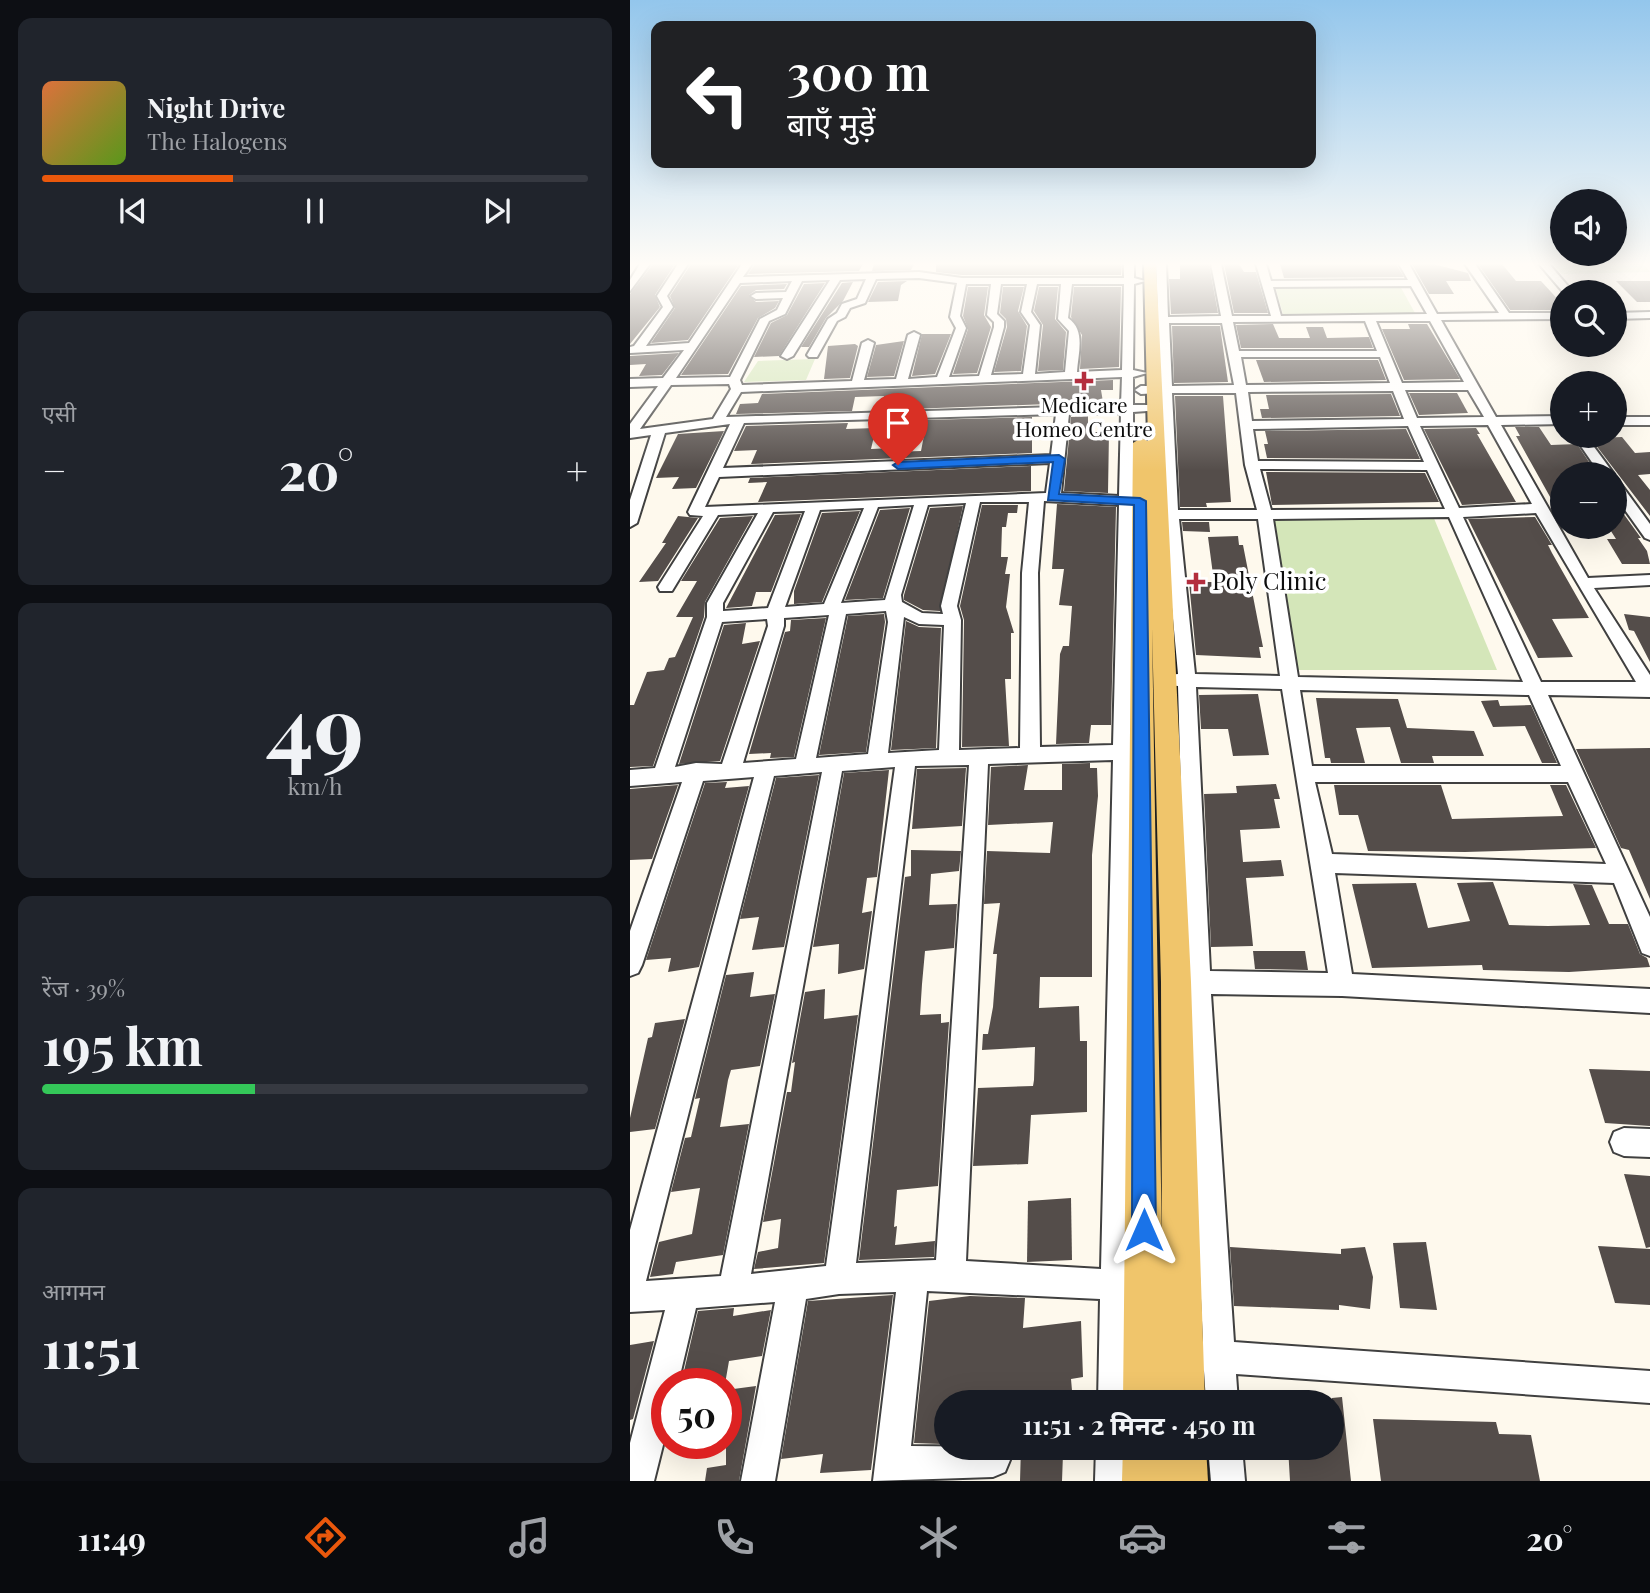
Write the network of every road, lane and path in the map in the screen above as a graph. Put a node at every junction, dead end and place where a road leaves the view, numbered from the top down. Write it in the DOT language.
graph roads {
  1 [pos="647,333"];
  2 [pos="701,333"];
  3 [pos="759,333"];
  4 [pos="800,333"];
  5 [pos="825,333"];
  6 [pos="959,333"];
  7 [pos="997,333"];
  8 [pos="1034,333"];
  9 [pos="1074,333"];
  10 [pos="1143,333"];
  11 [pos="1155,333"];
  12 [pos="1229,333"];
  13 [pos="1376,333"];
  14 [pos="1443,333"];
  15 [pos="914,335"];
  16 [pos="868,343"];
  17 [pos="693,346"];
  18 [pos="634,350"];
  19 [pos="1233,354"];
  20 [pos="1385,354"];
  21 [pos="813,355"];
  22 [pos="787,356"];
  23 [pos="1071,376"];
  24 [pos="1029,377"];
  25 [pos="984,379"];
  26 [pos="942,380"];
  27 [pos="668,382"];
  28 [pos="901,382"];
  29 [pos="630,383"];
  30 [pos="736,384"];
  31 [pos="857,385"];
  32 [pos="1474,386"];
  33 [pos="1241,388"];
  34 [pos="1397,388"];
  35 [pos="1144,393"];
  36 [pos="1063,410"];
  37 [pos="739,419"];
  38 [pos="1550,420"];
  39 [pos="1491,421"];
  40 [pos="717,422"];
  41 [pos="1627,422"];
  42 [pos="1649,423"];
  43 [pos="1413,424"];
  44 [pos="1247,425"];
  45 [pos="660,428"];
  46 [pos="630,433"];
  47 [pos="1059,459"];
  48 [pos="1252,465"];
  49 [pos="1432,466"];
  50 [pos="711,473"];
  51 [pos="1045,497"];
  52 [pos="974,498"];
  53 [pos="922,502"];
  54 [pos="1627,503"];
  55 [pos="872,505"];
  56 [pos="813,508"];
  57 [pos="1148,508"];
  58 [pos="1542,508"];
  59 [pos="766,510"];
  60 [pos="712,513"];
  61 [pos="1265,513"];
  62 [pos="1454,513"];
  63 [pos="630,523"];
  64 [pos="1650,535"];
  65 [pos="1650,580"];
  66 [pos="1583,583"];
  67 [pos="666,587"];
  68 [pos="895,604"];
  69 [pos="831,607"];
  70 [pos="775,611"];
  71 [pos="715,617"];
  72 [pos="953,620"];
  73 [pos="1176,680"];
  74 [pos="1290,681"];
  75 [pos="1535,689"];
  76 [pos="1649,689"];
  77 [pos="1132,752"];
  78 [pos="1030,754"];
  79 [pos="979,757"];
  80 [pos="949,758"];
  81 [pos="906,759"];
  82 [pos="877,762"];
  83 [pos="834,765"];
  84 [pos="804,766"];
  85 [pos="766,769"];
  86 [pos="696,771"];
  87 [pos="730,771"];
  88 [pos="663,774"];
  89 [pos="1303,774"];
  90 [pos="1575,774"];
  91 [pos="630,778"];
  92 [pos="1322,863"];
  93 [pos="1621,874"];
  94 [pos="1650,946"];
  95 [pos="630,965"];
  96 [pos="1187,981"];
  97 [pos="1342,985"];
  98 [pos="1650,1001"];
  99 [pos="950,1275"];
  100 [pos="839,1279"];
  101 [pos="913,1279"];
  102 [pos="1183,1284"];
  103 [pos="630,1285"];
  104 [pos="793,1286"];
  105 [pos="1130,1286"];
  106 [pos="733,1291"];
  107 [pos="684,1295"];
  108 [pos="630,1297"];
  109 [pos="1143,1352"];
  110 [pos="1183,1356"];
  111 [pos="1219,1356"];
  112 [pos="1650,1387"];
  113 [pos="1116,1390"];
  114 [pos="1144,1390"];
  115 [pos="1184,1390"];
  116 [pos="1221,1390"];
  117 [pos="1113,1460"];
  118 [pos="1144,1460"];
  119 [pos="1185,1460"];
  120 [pos="1226,1460"];
  121 [pos="993,1461"];
  122 [pos="891,1472"];
  123 [pos="637,1481"];
  124 [pos="758,1481"];
  125 [pos="1112,1481"];
  126 [pos="1144,1481"];
  127 [pos="1186,1481"];
  128 [pos="1227,1481"];
  1 -- 18 [label="street"];
  2 -- 17 [label="street"];
  3 -- 30 [label="street"];
  4 -- 22 [label="street"];
  5 -- 21 [label="street"];
  6 -- 26 [label="street"];
  7 -- 25 [label="street"];
  8 -- 24 [label="street"];
  9 -- 23 [label="street"];
  10 -- 35 [label="main road"];
  11 -- 35 [label="main road"];
  12 -- 19 [label="street"];
  13 -- 20 [label="street"];
  14 -- 32 [label="street"];
  15 -- 28 [label="street"];
  16 -- 31 [label="street"];
  17 -- 18 [label="street"];
  17 -- 27 [label="street"];
  19 -- 20 [label="street"];
  19 -- 33 [label="street"];
  20 -- 34 [label="street"];
  23 -- 24 [label="street"];
  23 -- 35 [label="street"];
  24 -- 25 [label="street"];
  25 -- 26 [label="street"];
  26 -- 28 [label="street"];
  27 -- 29 [label="street"];
  27 -- 30 [label="street"];
  27 -- 46 [label="street"];
  28 -- 31 [label="street"];
  30 -- 31 [label="street"];
  30 -- 40 [label="street"];
  32 -- 34 [label="street"];
  32 -- 39 [label="street"];
  33 -- 34 [label="street"];
  33 -- 35 [label="street"];
  33 -- 44 [label="street"];
  34 -- 43 [label="street"];
  35 -- 36 [label="street"];
  35 -- 57 [label="main road"];
  36 -- 37 [label="street"];
  36 -- 47 [label="street"];
  37 -- 40 [label="street"];
  37 -- 50 [label="street"];
  38 -- 39 [label="street"];
  39 -- 43 [label="street"];
  39 -- 58 [label="street"];
  40 -- 45 [label="street"];
  41 -- 42 [label="street"];
  43 -- 44 [label="street"];
  43 -- 49 [label="street"];
  44 -- 48 [label="street"];
  45 -- 46 [label="street"];
  45 -- 63 [label="street"];
  47 -- 50 [label="street"];
  47 -- 51 [label="street"];
  48 -- 49 [label="street"];
  48 -- 61 [label="street"];
  49 -- 62 [label="street"];
  50 -- 60 [label="street"];
  51 -- 52 [label="street"];
  51 -- 57 [label="street"];
  51 -- 78 [label="street"];
  52 -- 53 [label="street"];
  52 -- 72 [label="street"];
  53 -- 55 [label="street"];
  53 -- 68 [label="street"];
  54 -- 64 [label="street"];
  55 -- 56 [label="street"];
  55 -- 69 [label="street"];
  56 -- 59 [label="street"];
  56 -- 70 [label="street"];
  57 -- 61 [label="street"];
  57 -- 73 [label="main road"];
  57 -- 77 [label="main road"];
  58 -- 62 [label="street"];
  58 -- 66 [label="street"];
  59 -- 60 [label="street"];
  59 -- 71 [label="street"];
  60 -- 67 [label="street"];
  61 -- 62 [label="street"];
  61 -- 74 [label="street"];
  62 -- 75 [label="street"];
  65 -- 66 [label="street"];
  66 -- 76 [label="street"];
  68 -- 69 [label="street"];
  68 -- 72 [label="street"];
  68 -- 82 [label="street"];
  69 -- 70 [label="street"];
  69 -- 84 [label="street"];
  70 -- 71 [label="street"];
  70 -- 87 [label="street"];
  71 -- 88 [label="street"];
  72 -- 80 [label="street"];
  73 -- 74 [label="street"];
  73 -- 96 [label="main road"];
  74 -- 75 [label="street"];
  74 -- 89 [label="street"];
  75 -- 76 [label="street"];
  75 -- 90 [label="street"];
  77 -- 78 [label="street"];
  77 -- 105 [label="main road"];
  78 -- 79 [label="street"];
  79 -- 80 [label="street"];
  79 -- 99 [label="street"];
  80 -- 81 [label="street"];
  81 -- 82 [label="street"];
  81 -- 100 [label="street"];
  82 -- 83 [label="street"];
  83 -- 84 [label="street"];
  83 -- 106 [label="street"];
  84 -- 85 [label="street"];
  85 -- 87 [label="street"];
  85 -- 103 [label="street"];
  86 -- 87 [label="street"];
  86 -- 88 [label="street"];
  86 -- 95 [label="street"];
  88 -- 91 [label="street"];
  89 -- 90 [label="street"];
  89 -- 92 [label="street"];
  90 -- 93 [label="street"];
  92 -- 93 [label="street"];
  92 -- 97 [label="street"];
  93 -- 94 [label="street"];
  96 -- 97 [label="street"];
  96 -- 102 [label="main road"];
  96 -- 111 [label="street"];
  97 -- 98 [label="street"];
  99 -- 101 [label="street"];
  99 -- 105 [label="street"];
  100 -- 101 [label="street"];
  100 -- 104 [label="street"];
  101 -- 122 [label="street"];
  102 -- 105 [label="street"];
  102 -- 110 [label="main road"];
  104 -- 106 [label="street"];
  104 -- 124 [label="street"];
  105 -- 109 [label="main road"];
  105 -- 113 [label="street"];
  106 -- 107 [label="street"];
  107 -- 108 [label="street"];
  107 -- 123 [label="street"];
  109 -- 110 [label="street"];
  109 -- 114 [label="main road"];
  110 -- 111 [label="street"];
  110 -- 115 [label="main road"];
  111 -- 112 [label="street"];
  111 -- 116 [label="street"];
  117 -- 125 [label="street"];
  118 -- 126 [label="main road"];
  119 -- 127 [label="main road"];
  120 -- 128 [label="street"];
  121 -- 122 [label="street"];
}
